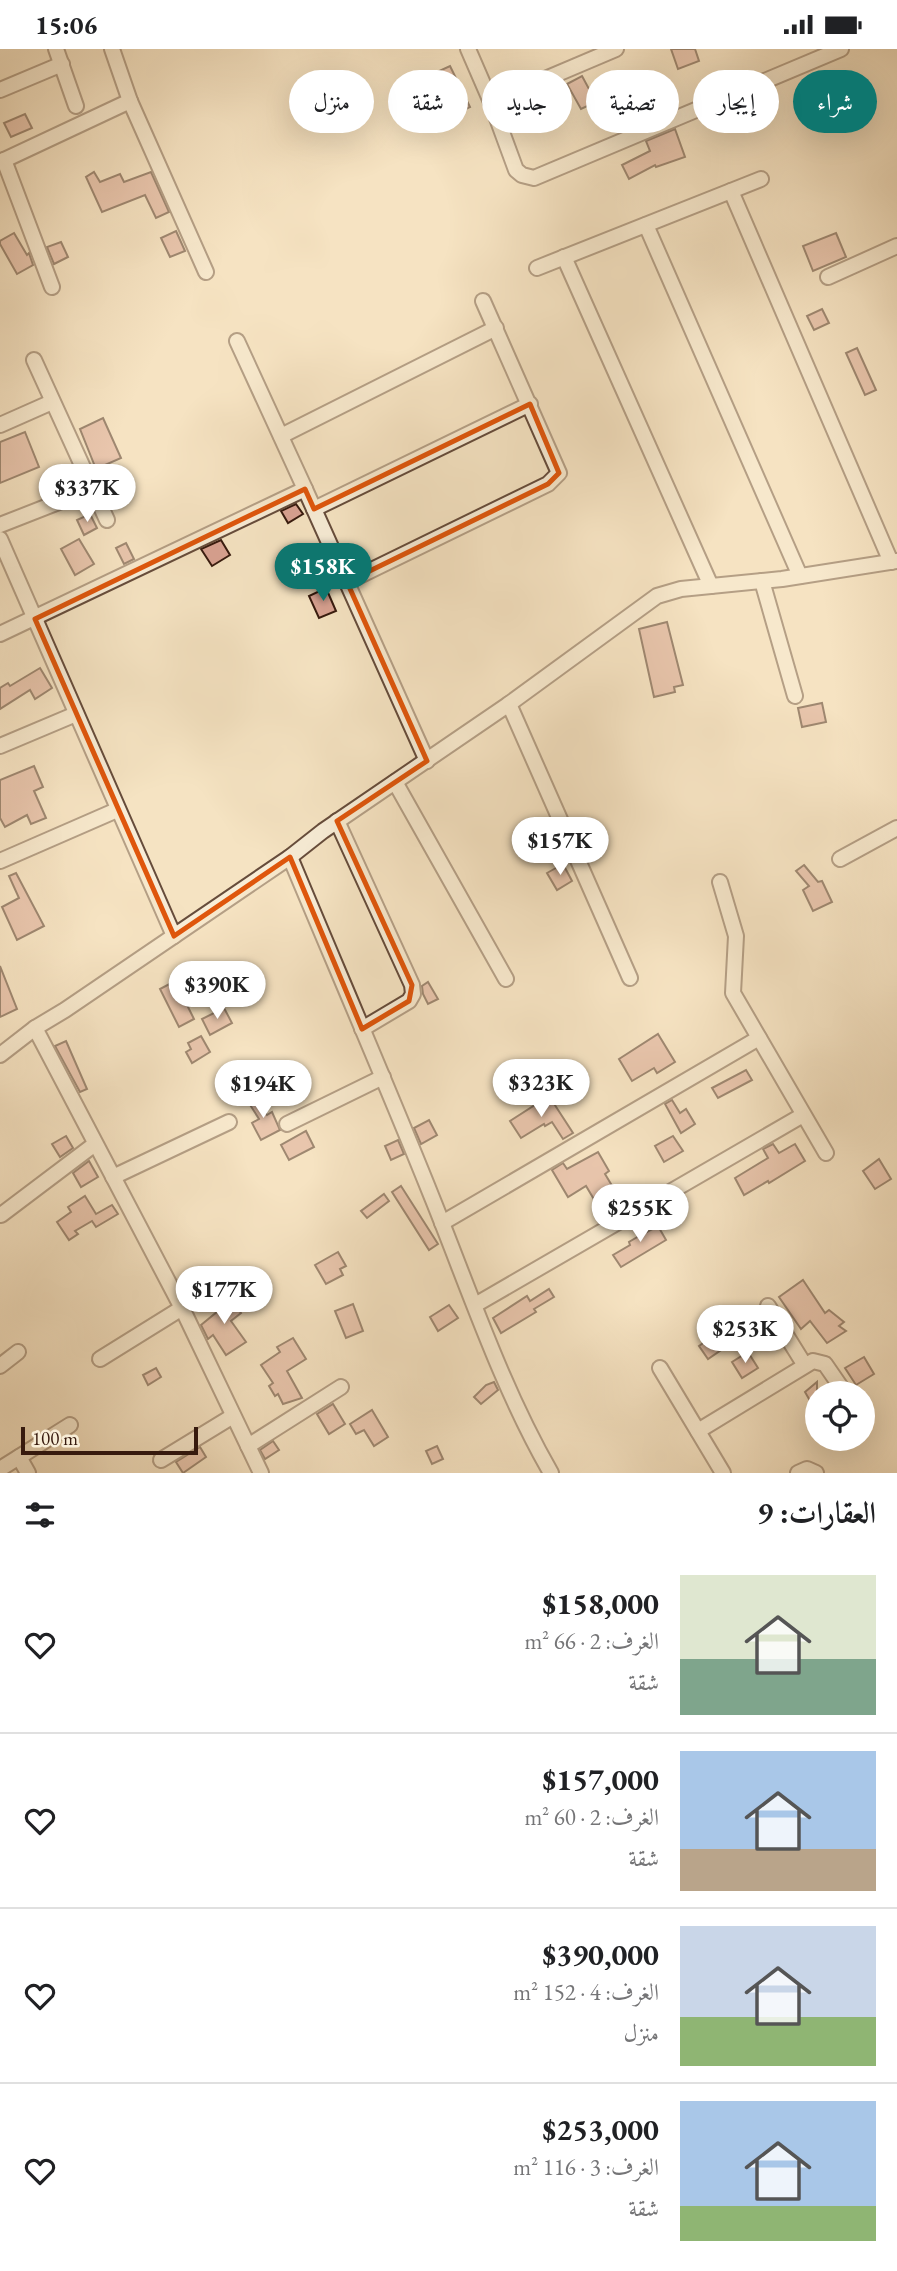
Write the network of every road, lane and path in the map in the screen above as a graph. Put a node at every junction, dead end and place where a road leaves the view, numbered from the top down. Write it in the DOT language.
graph roads {
  1 [pos="56,49"];
  2 [pos="112,49"];
  3 [pos="468,49"];
  4 [pos="616,49"];
  5 [pos="841,49"];
  6 [pos="62,64"];
  7 [pos="566,70"];
  8 [pos="482,81"];
  9 [pos="0,90"];
  10 [pos="130,101"];
  11 [pos="76,106"];
  12 [pos="503,133"];
  13 [pos="2,161"];
  14 [pos="761,179"];
  15 [pos="731,191"];
  16 [pos="646,225"];
  17 [pos="897,246"];
  18 [pos="564,257"];
  19 [pos="537,268"];
  20 [pos="206,272"];
  21 [pos="828,277"];
  22 [pos="52,287"];
  23 [pos="483,301"];
  24 [pos="495,328"];
  25 [pos="237,341"];
  26 [pos="34,360"];
  27 [pos="52,402"];
  28 [pos="530,404"];
  29 [pos="0,425"];
  30 [pos="281,436"];
  31 [pos="92,489"];
  32 [pos="305,489"];
  33 [pos="314,509"];
  34 [pos="107,520"];
  35 [pos="0,525"];
  36 [pos="0,539"];
  37 [pos="894,562"];
  38 [pos="800,576"];
  39 [pos="762,581"];
  40 [pos="347,582"];
  41 [pos="711,586"];
  42 [pos="35,619"];
  43 [pos="0,634"];
  44 [pos="795,697"];
  45 [pos="509,703"];
  46 [pos="76,714"];
  47 [pos="0,746"];
  48 [pos="427,761"];
  49 [pos="395,782"];
  50 [pos="117,810"];
  51 [pos="337,821"];
  52 [pos="897,828"];
  53 [pos="290,857"];
  54 [pos="840,859"];
  55 [pos="0,861"];
  56 [pos="720,882"];
  57 [pos="174,936"];
  58 [pos="630,978"];
  59 [pos="506,979"];
  60 [pos="36,1028"];
  61 [pos="362,1029"];
  62 [pos="759,1038"];
  63 [pos="0,1055"];
  64 [pos="383,1077"];
  65 [pos="803,1115"];
  66 [pos="229,1122"];
  67 [pos="287,1124"];
  68 [pos="95,1144"];
  69 [pos="826,1153"];
  70 [pos="113,1177"];
  71 [pos="1,1215"];
  72 [pos="442,1223"];
  73 [pos="475,1305"];
  74 [pos="768,1306"];
  75 [pos="182,1308"];
  76 [pos="18,1352"];
  77 [pos="100,1359"];
  78 [pos="804,1364"];
  79 [pos="0,1366"];
  80 [pos="660,1368"];
  81 [pos="837,1381"];
  82 [pos="341,1387"];
  83 [pos="233,1416"];
  84 [pos="70,1425"];
  85 [pos="698,1431"];
  86 [pos="248,1446"];
  87 [pos="19,1457"];
  88 [pos="161,1460"];
  89 [pos="0,1469"];
  90 [pos="28,1473"];
  91 [pos="261,1473"];
  92 [pos="551,1473"];
  93 [pos="723,1473"];
  94 [pos="798,1473"];
  95 [pos="816,1473"];
  1 -- 6 [label="street"];
  2 -- 10 [label="street"];
  3 -- 8 [label="street"];
  4 -- 7 [label="street"];
  5 -- 12 [label="street"];
  6 -- 9 [label="street"];
  6 -- 11 [label="street"];
  10 -- 13 [label="street"];
  10 -- 20 [label="street"];
  13 -- 22 [label="street"];
  14 -- 15 [label="street"];
  15 -- 16 [label="street"];
  15 -- 37 [label="street"];
  16 -- 18 [label="street"];
  16 -- 38 [label="street"];
  17 -- 21 [label="street"];
  18 -- 19 [label="street"];
  18 -- 41 [label="street"];
  23 -- 24 [label="street"];
  24 -- 28 [label="street"];
  24 -- 30 [label="street"];
  25 -- 30 [label="street"];
  26 -- 27 [label="street"];
  27 -- 29 [label="street"];
  27 -- 31 [label="street"];
  28 -- 33 [label="street"];
  28 -- 40 [label="street"];
  30 -- 32 [label="street"];
  31 -- 34 [label="street"];
  31 -- 35 [label="street"];
  32 -- 33 [label="street"];
  32 -- 42 [label="street"];
  33 -- 40 [label="street"];
  36 -- 42 [label="street"];
  37 -- 38 [label="street"];
  38 -- 39 [label="street"];
  39 -- 41 [label="street"];
  39 -- 44 [label="street"];
  40 -- 48 [label="street"];
  41 -- 45 [label="street"];
  42 -- 43 [label="street"];
  42 -- 46 [label="street"];
  45 -- 48 [label="street"];
  45 -- 58 [label="street"];
  46 -- 47 [label="street"];
  46 -- 50 [label="street"];
  48 -- 49 [label="street"];
  49 -- 51 [label="street"];
  49 -- 59 [label="street"];
  50 -- 55 [label="street"];
  50 -- 57 [label="street"];
  51 -- 53 [label="street"];
  51 -- 61 [label="street"];
  52 -- 54 [label="street"];
  53 -- 57 [label="street"];
  53 -- 61 [label="street"];
  56 -- 62 [label="street"];
  57 -- 60 [label="street"];
  60 -- 63 [label="street"];
  60 -- 68 [label="street"];
  61 -- 64 [label="street"];
  62 -- 65 [label="street"];
  62 -- 72 [label="street"];
  64 -- 67 [label="street"];
  64 -- 72 [label="street"];
  65 -- 69 [label="street"];
  65 -- 73 [label="street"];
  66 -- 70 [label="street"];
  68 -- 70 [label="street"];
  68 -- 71 [label="street"];
  70 -- 75 [label="street"];
  72 -- 73 [label="street"];
  73 -- 92 [label="street"];
  74 -- 78 [label="street"];
  75 -- 77 [label="street"];
  75 -- 83 [label="street"];
  76 -- 79 [label="street"];
  78 -- 81 [label="street"];
  78 -- 85 [label="street"];
  80 -- 85 [label="street"];
  82 -- 86 [label="street"];
  83 -- 86 [label="street"];
  83 -- 88 [label="street"];
  84 -- 87 [label="street"];
  85 -- 93 [label="street"];
  86 -- 91 [label="street"];
  87 -- 89 [label="street"];
  87 -- 90 [label="street"];
  94 -- 95 [label="street"];
}
